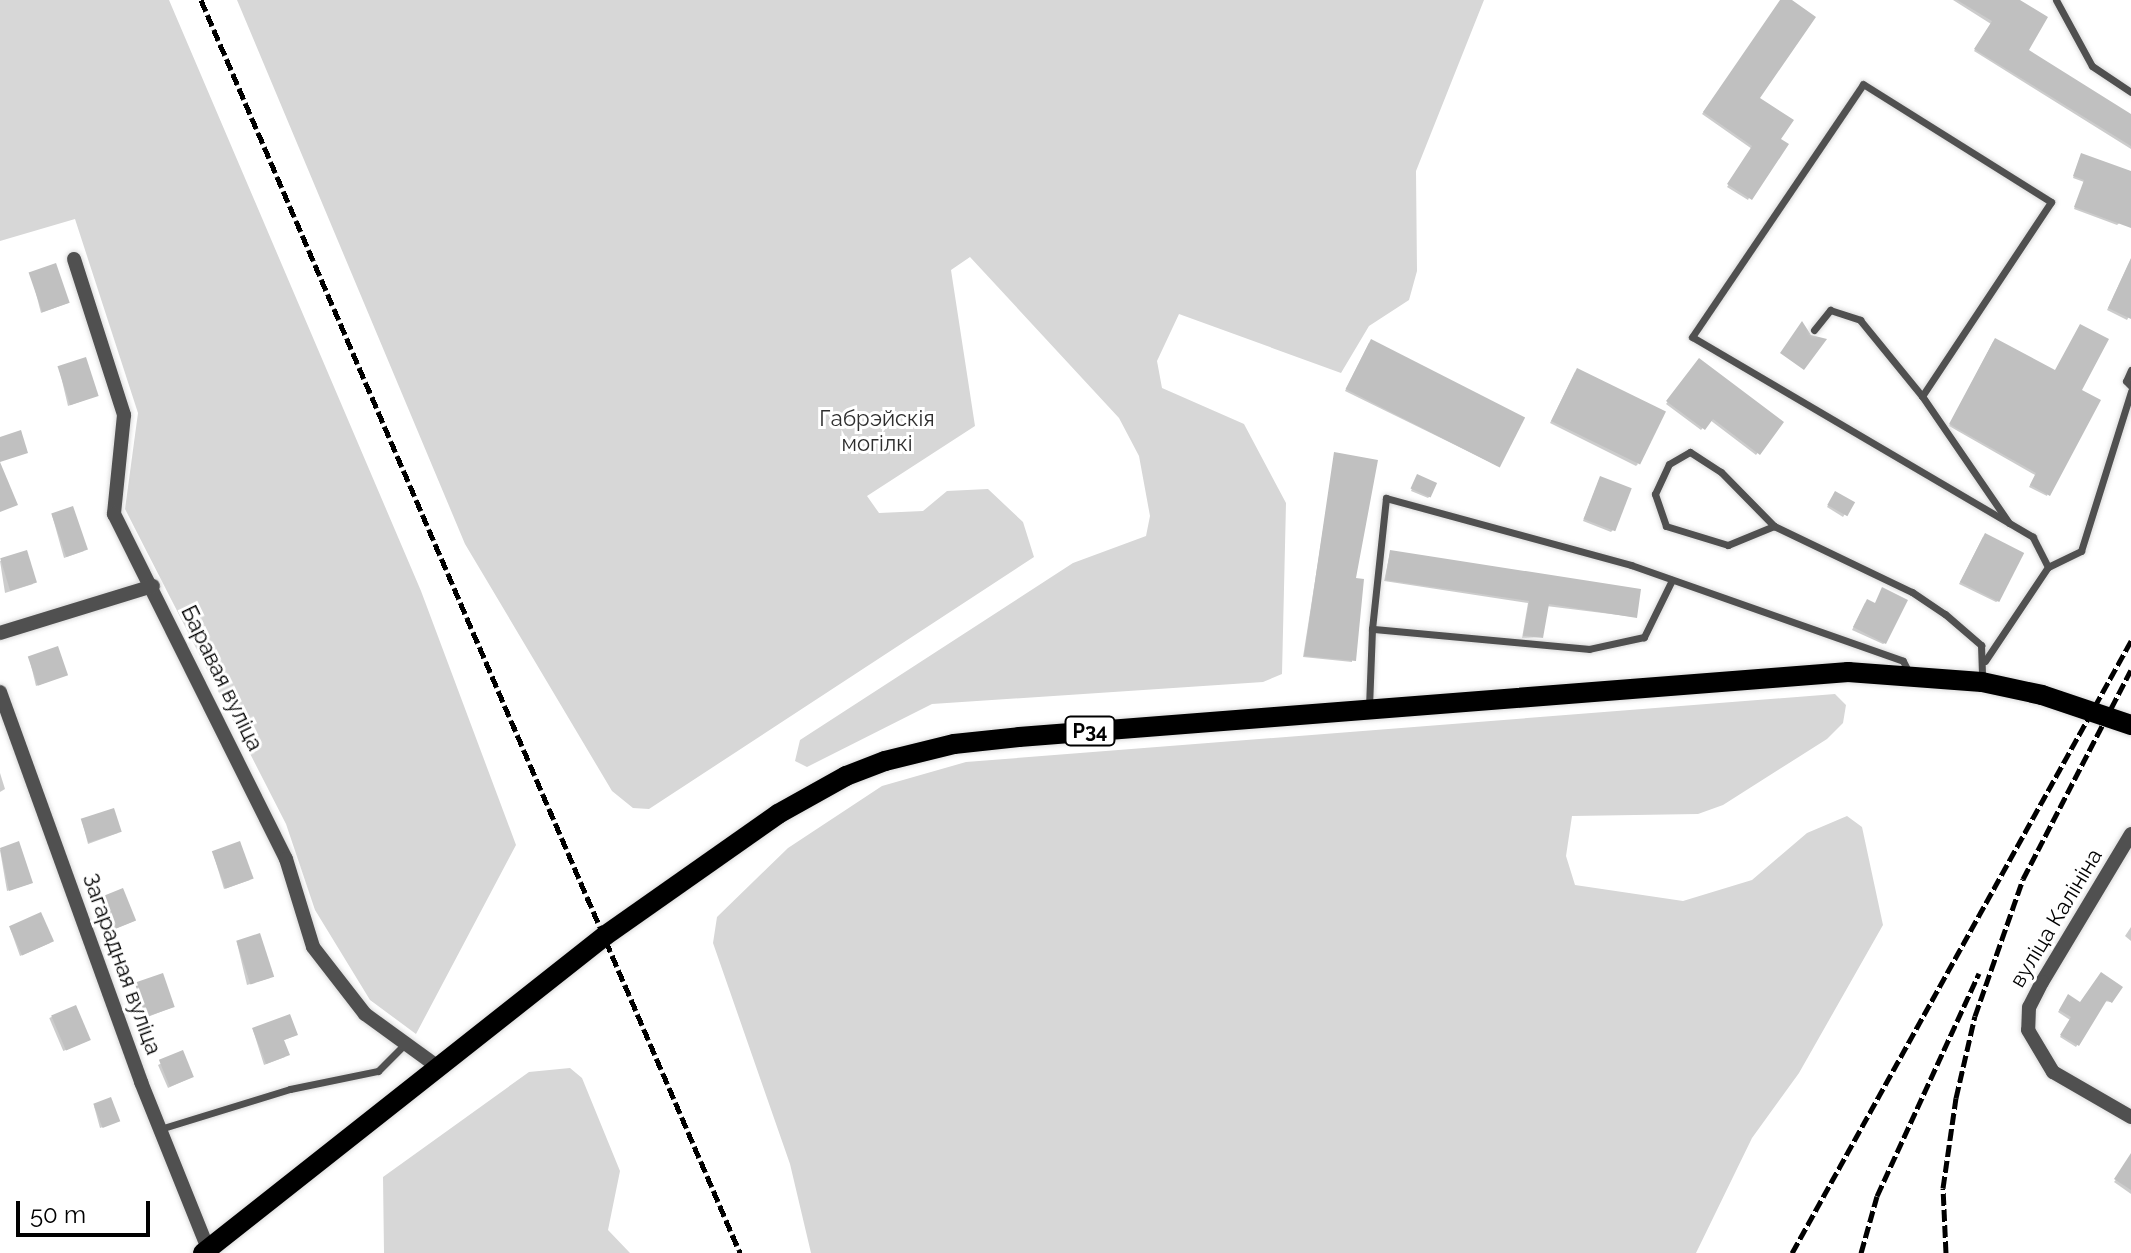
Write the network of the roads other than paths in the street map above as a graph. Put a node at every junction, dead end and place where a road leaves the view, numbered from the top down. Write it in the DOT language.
graph roads {
  1 [pos="2056,0"];
  2 [pos="2131,92"];
  3 [pos="74,259"];
  4 [pos="1814,330"];
  5 [pos="2131,370"];
  6 [pos="2131,389"];
  7 [pos="1922,396"];
  8 [pos="2009,523"];
  9 [pos="1774,526"];
  10 [pos="2048,567"];
  11 [pos="1672,580"];
  12 [pos="153,586"];
  13 [pos="1372,629"];
  14 [pos="0,633"];
  15 [pos="1985,661"];
  16 [pos="1910,675"];
  17 [pos="1982,682"];
  18 [pos="0,692"];
  19 [pos="1369,708"];
  20 [pos="2131,725"];
  21 [pos="2131,834"];
  22 [pos="404,1045"];
  23 [pos="438,1067"];
  24 [pos="2131,1117"];
  25 [pos="160,1129"];
  26 [pos="206,1251"];
  1 -- 2 [label="lane"];
  3 -- 12 [label="street, Баравая вуліца"];
  4 -- 7 [label="lane"];
  5 -- 6 [label="lane"];
  6 -- 10 [label="lane"];
  7 -- 8 [label="lane"];
  7 -- 8 [label="lane"];
  8 -- 10 [label="lane"];
  9 -- 9 [label="lane"];
  9 -- 15 [label="lane"];
  10 -- 15 [label="lane"];
  11 -- 13 [label="lane"];
  11 -- 13 [label="lane"];
  11 -- 16 [label="lane"];
  12 -- 14 [label="street"];
  12 -- 22 [label="street, Баравая вуліца"];
  13 -- 19 [label="lane"];
  15 -- 17 [label="lane"];
  16 -- 17 [label="main road, Р34"];
  16 -- 19 [label="main road, Р34"];
  17 -- 20 [label="main road, Р34"];
  18 -- 25 [label="street, Загарадная вуліца"];
  19 -- 23 [label="main road, Р34"];
  21 -- 24 [label="street, вуліца Калініна"];
  22 -- 23 [label="street, Баравая вуліца"];
  22 -- 25 [label="lane"];
  23 -- 26 [label="main road, Р34"];
  25 -- 26 [label="street, Загарадная вуліца"];
}
